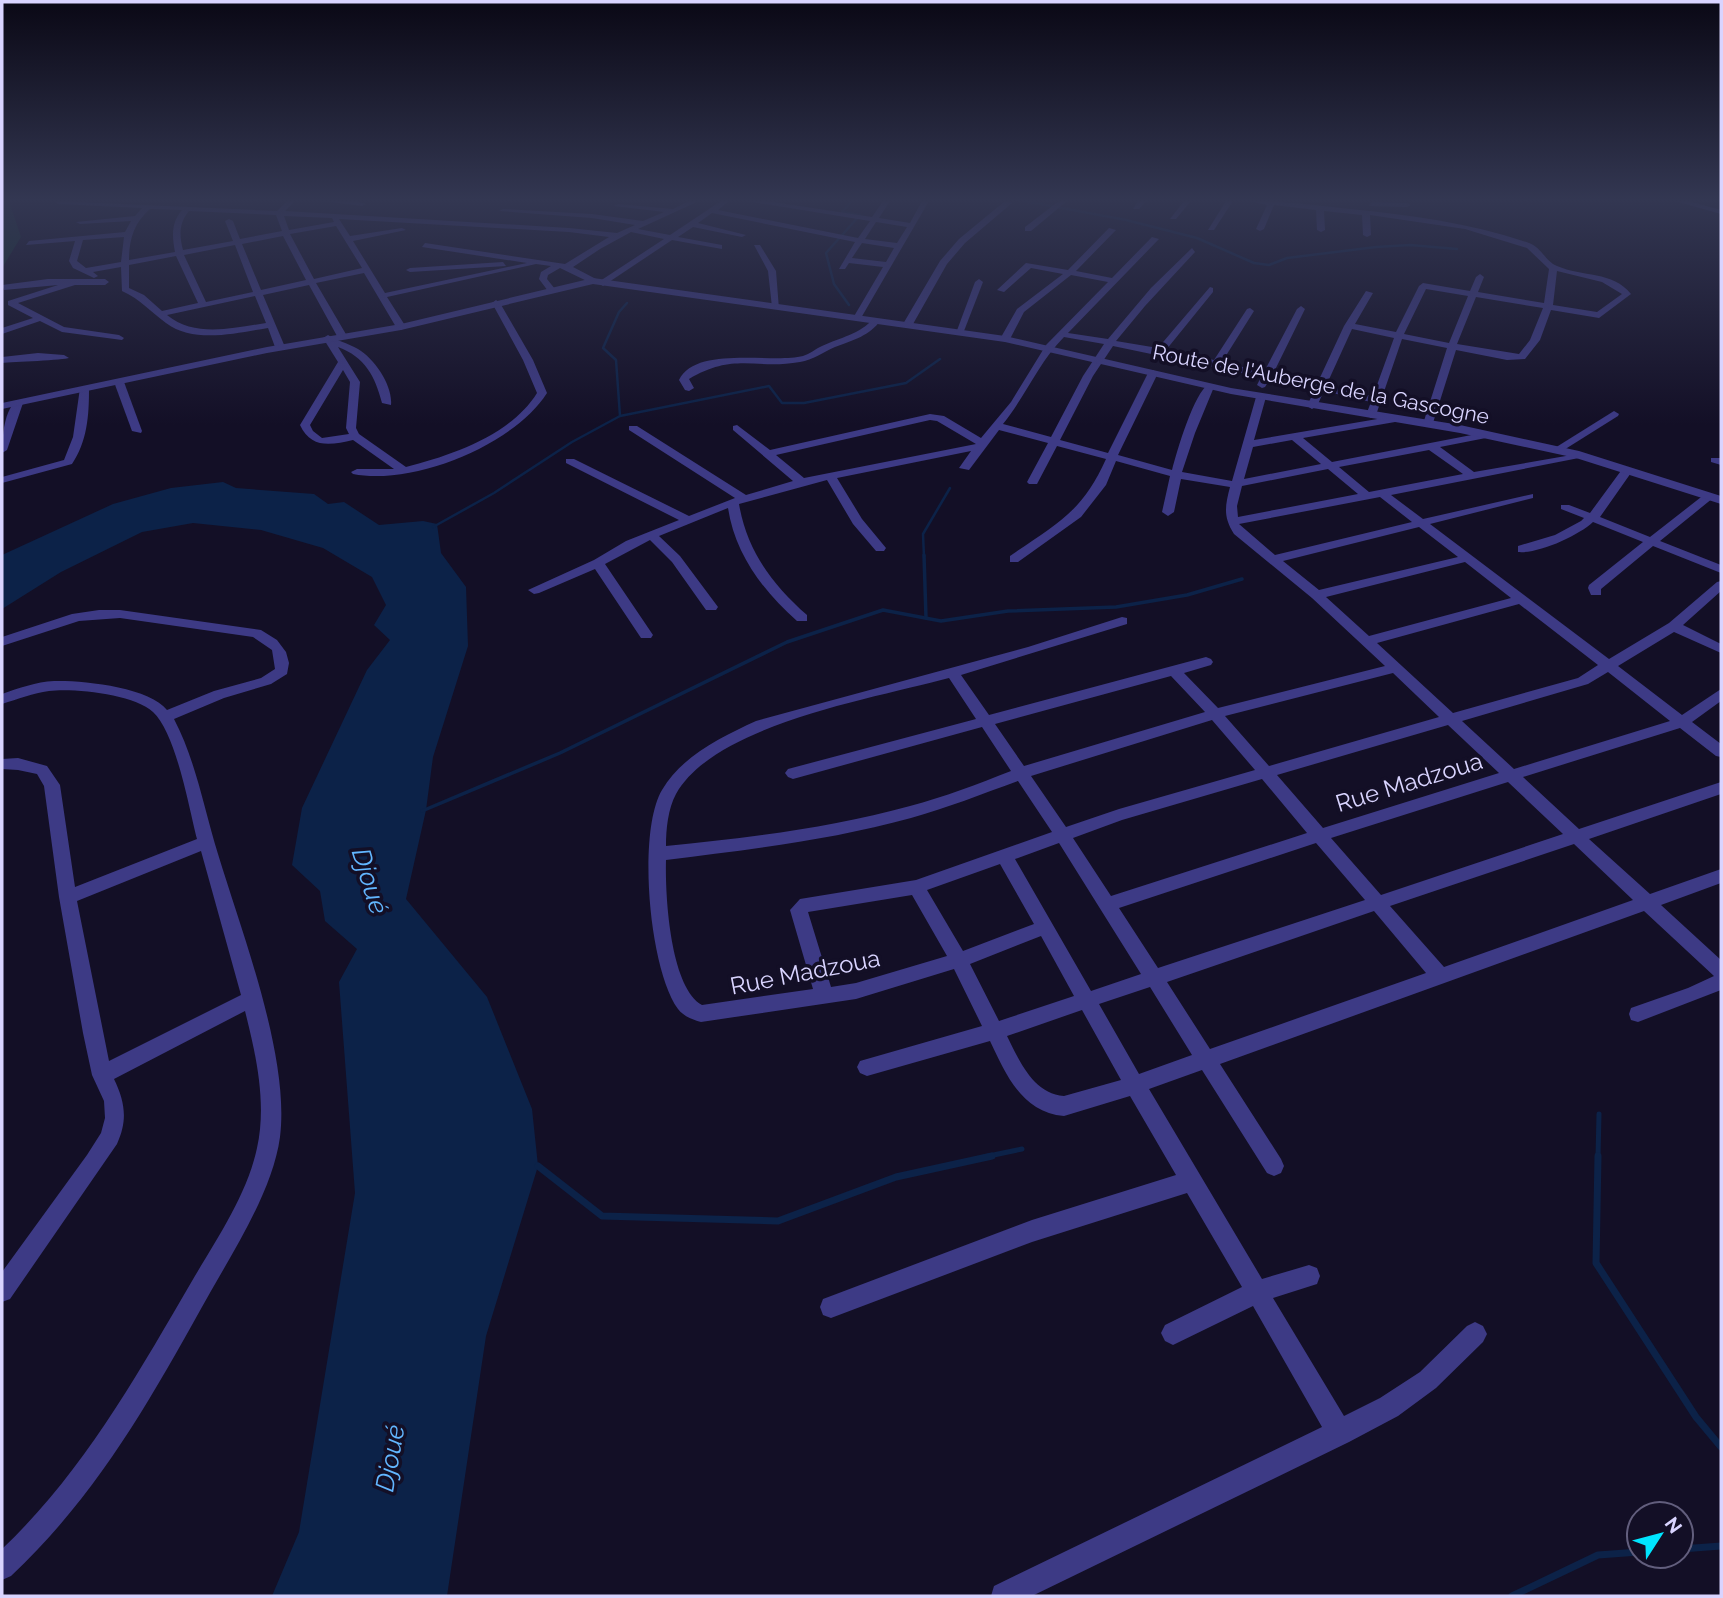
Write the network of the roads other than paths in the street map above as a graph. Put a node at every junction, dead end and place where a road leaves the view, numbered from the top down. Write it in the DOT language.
graph roads {
  1 [pos="94,276"];
  2 [pos="125,276"];
  3 [pos="187,276"];
  4 [pos="249,276"];
  5 [pos="309,276"];
  6 [pos="339,276"];
  7 [pos="369,276"];
  8 [pos="478,276"];
  9 [pos="544,276"];
  10 [pos="584,276"];
  11 [pos="608,276"];
  12 [pos="773,276"];
  13 [pos="881,276"];
  14 [pos="935,276"];
  15 [pos="1015,276"];
  16 [pos="1065,276"];
  17 [pos="1087,276"];
  18 [pos="1118,276"];
  19 [pos="1166,276"];
  20 [pos="1552,276"];
  21 [pos="1587,276"];
  22 [pos="1480,277"];
  23 [pos="312,281"];
  24 [pos="1112,281"];
  25 [pos="74,282"];
  26 [pos="105,282"];
  27 [pos="598,282"];
  28 [pos="979,282"];
  29 [pos="4,288"];
  30 [pos="125,289"];
  31 [pos="551,289"];
  32 [pos="1001,290"];
  33 [pos="1210,290"];
  34 [pos="256,292"];
  35 [pos="1369,293"];
  36 [pos="1473,294"];
  37 [pos="382,296"];
  38 [pos="202,303"];
  39 [pos="496,303"];
  40 [pos="6,305"];
  41 [pos="1547,306"];
  42 [pos="776,307"];
  43 [pos="1301,309"];
  44 [pos="1250,311"];
  45 [pos="160,314"];
  46 [pos="42,318"];
  47 [pos="858,318"];
  48 [pos="877,320"];
  49 [pos="908,324"];
  50 [pos="272,325"];
  51 [pos="1349,326"];
  52 [pos="401,327"];
  53 [pos="2,331"];
  54 [pos="959,331"];
  55 [pos="1060,334"];
  56 [pos="342,336"];
  57 [pos="1399,336"];
  58 [pos="119,338"];
  59 [pos="1005,339"];
  60 [pos="330,340"];
  61 [pos="1110,343"];
  62 [pos="1452,346"];
  63 [pos="280,347"];
  64 [pos="1049,348"];
  65 [pos="1160,351"];
  66 [pos="64,358"];
  67 [pos="2,360"];
  68 [pos="1099,360"];
  69 [pos="343,361"];
  70 [pos="1217,363"];
  71 [pos="1153,373"];
  72 [pos="1267,376"];
  73 [pos="119,382"];
  74 [pos="1209,387"];
  75 [pos="689,388"];
  76 [pos="1321,388"];
  77 [pos="84,390"];
  78 [pos="1258,396"];
  79 [pos="1376,400"];
  80 [pos="387,402"];
  81 [pos="18,403"];
  82 [pos="2,406"];
  83 [pos="1311,406"];
  84 [pos="1614,414"];
  85 [pos="1371,415"];
  86 [pos="1395,419"];
  87 [pos="1428,424"];
  88 [pos="997,426"];
  89 [pos="633,428"];
  90 [pos="737,428"];
  91 [pos="136,431"];
  92 [pos="1487,435"];
  93 [pos="355,436"];
  94 [pos="1295,437"];
  95 [pos="1055,441"];
  96 [pos="982,444"];
  97 [pos="1250,444"];
  98 [pos="1430,445"];
  99 [pos="2,450"];
  100 [pos="1555,451"];
  101 [pos="767,454"];
  102 [pos="1579,455"];
  103 [pos="1113,456"];
  104 [pos="570,461"];
  105 [pos="1330,465"];
  106 [pos="965,468"];
  107 [pos="1627,470"];
  108 [pos="404,471"];
  109 [pos="357,472"];
  110 [pos="1175,474"];
  111 [pos="1471,475"];
  112 [pos="830,476"];
  113 [pos="2,480"];
  114 [pos="801,482"];
  115 [pos="1032,482"];
  116 [pos="1236,484"];
  117 [pos="1382,493"];
  118 [pos="1366,495"];
  119 [pos="1530,496"];
  120 [pos="1715,498"];
  121 [pos="739,501"];
  122 [pos="1565,507"];
  123 [pos="1168,512"];
  124 [pos="1594,518"];
  125 [pos="689,520"];
  126 [pos="1232,522"];
  127 [pos="1423,523"];
  128 [pos="652,536"];
  129 [pos="1653,542"];
  130 [pos="880,548"];
  131 [pos="1522,549"];
  132 [pos="1468,558"];
  133 [pos="1014,559"];
  134 [pos="1270,560"];
  135 [pos="598,563"];
  136 [pos="1721,569"];
  137 [pos="1721,585"];
  138 [pos="534,590"];
  139 [pos="1596,592"];
  140 [pos="1317,595"];
  141 [pos="1522,599"];
  142 [pos="711,607"];
  143 [pos="802,618"];
  144 [pos="1122,621"];
  145 [pos="1674,626"];
  146 [pos="646,635"];
  147 [pos="1367,641"];
  148 [pos="2,642"];
  149 [pos="1721,649"];
  150 [pos="1206,662"];
  151 [pos="1608,664"];
  152 [pos="1395,668"];
  153 [pos="952,672"];
  154 [pos="1175,672"];
  155 [pos="1721,694"];
  156 [pos="2,699"];
  157 [pos="1213,714"];
  158 [pos="166,716"];
  159 [pos="987,722"];
  160 [pos="1451,722"];
  161 [pos="1682,722"];
  162 [pos="1721,752"];
  163 [pos="2,764"];
  164 [pos="1021,772"];
  165 [pos="1262,772"];
  166 [pos="793,773"];
  167 [pos="1511,776"];
  168 [pos="1721,788"];
  169 [pos="1062,834"];
  170 [pos="1319,835"];
  171 [pos="1576,836"];
  172 [pos="206,842"];
  173 [pos="657,854"];
  174 [pos="1004,855"];
  175 [pos="1721,876"];
  176 [pos="916,887"];
  177 [pos="68,897"];
  178 [pos="1647,902"];
  179 [pos="1377,904"];
  180 [pos="1106,905"];
  181 [pos="1045,928"];
  182 [pos="959,960"];
  183 [pos="1721,971"];
  184 [pos="1152,977"];
  185 [pos="1441,977"];
  186 [pos="1721,981"];
  187 [pos="824,995"];
  188 [pos="251,999"];
  189 [pos="1088,999"];
  190 [pos="1638,1014"];
  191 [pos="995,1031"];
  192 [pos="1205,1059"];
  193 [pos="867,1067"];
  194 [pos="102,1075"];
  195 [pos="1135,1084"];
  196 [pos="1274,1166"];
  197 [pos="1191,1181"];
  198 [pos="1309,1276"];
  199 [pos="2,1291"];
  200 [pos="1257,1292"];
  201 [pos="831,1307"];
  202 [pos="1173,1333"];
  203 [pos="1475,1334"];
  204 [pos="1340,1433"];
  205 [pos="2,1567"];
  206 [pos="1004,1596"];
  1 -- 26 [label="street"];
  2 -- 30 [label="street"];
  3 -- 38 [label="street"];
  4 -- 34 [label="street"];
  5 -- 23 [label="street"];
  6 -- 23 [label="street"];
  7 -- 37 [label="street"];
  8 -- 37 [label="street"];
  9 -- 31 [label="street"];
  10 -- 27 [label="street"];
  11 -- 27 [label="street"];
  12 -- 42 [label="street"];
  13 -- 47 [label="street"];
  14 -- 49 [label="street"];
  15 -- 32 [label="street"];
  16 -- 59 [label="street"];
  17 -- 24 [label="street"];
  18 -- 24 [label="street"];
  19 -- 61 [label="street"];
  20 -- 41 [label="street"];
  21 -- 41 [label="street"];
  22 -- 36 [label="street"];
  23 -- 34 [label="street"];
  23 -- 56 [label="street"];
  24 -- 55 [label="street"];
  25 -- 26 [label="street"];
  25 -- 29 [label="street"];
  25 -- 40 [label="street"];
  26 -- 30 [label="street"];
  27 -- 31 [label="street, Route de l'Auberge de la Gascogne"];
  27 -- 42 [label="street, Route de l'Auberge de la Gascogne"];
  28 -- 54 [label="street"];
  30 -- 45 [label="street"];
  31 -- 39 [label="street, Route de l'Auberge de la Gascogne"];
  33 -- 65 [label="street"];
  34 -- 38 [label="street"];
  34 -- 50 [label="street"];
  35 -- 51 [label="street"];
  36 -- 41 [label="street"];
  36 -- 57 [label="street"];
  36 -- 62 [label="street"];
  37 -- 52 [label="street"];
  38 -- 45 [label="street"];
  39 -- 52 [label="street, Route de l'Auberge de la Gascogne"];
  39 -- 108 [label="street"];
  40 -- 46 [label="street"];
  41 -- 62 [label="street"];
  42 -- 47 [label="street, Route de l'Auberge de la Gascogne"];
  43 -- 72 [label="street"];
  44 -- 70 [label="street"];
  45 -- 50 [label="street"];
  46 -- 53 [label="street"];
  46 -- 58 [label="street"];
  47 -- 48 [label="street, Route de l'Auberge de la Gascogne"];
  48 -- 49 [label="street, Route de l'Auberge de la Gascogne"];
  48 -- 75 [label="street"];
  49 -- 54 [label="street, Route de l'Auberge de la Gascogne"];
  50 -- 63 [label="street"];
  51 -- 57 [label="street"];
  51 -- 76 [label="street"];
  52 -- 56 [label="street, Route de l'Auberge de la Gascogne"];
  54 -- 59 [label="street, Route de l'Auberge de la Gascogne"];
  55 -- 61 [label="street"];
  55 -- 64 [label="street"];
  56 -- 60 [label="street, Route de l'Auberge de la Gascogne"];
  57 -- 62 [label="street"];
  57 -- 79 [label="street"];
  59 -- 64 [label="street, Route de l'Auberge de la Gascogne"];
  60 -- 63 [label="street, Route de l'Auberge de la Gascogne"];
  60 -- 69 [label="street"];
  60 -- 80 [label="street"];
  61 -- 65 [label="street"];
  61 -- 68 [label="street"];
  62 -- 87 [label="street"];
  63 -- 73 [label="street, Route de l'Auberge de la Gascogne"];
  64 -- 68 [label="street, Route de l'Auberge de la Gascogne"];
  64 -- 88 [label="street"];
  65 -- 70 [label="street"];
  66 -- 67 [label="street"];
  68 -- 71 [label="street, Route de l'Auberge de la Gascogne"];
  68 -- 95 [label="street"];
  69 -- 93 [label="street"];
  69 -- 93 [label="street"];
  70 -- 72 [label="street"];
  71 -- 74 [label="street, Route de l'Auberge de la Gascogne"];
  71 -- 103 [label="street"];
  72 -- 76 [label="street"];
  72 -- 78 [label="street"];
  73 -- 77 [label="street, Route de l'Auberge de la Gascogne"];
  73 -- 91 [label="street"];
  74 -- 78 [label="street, Route de l'Auberge de la Gascogne"];
  74 -- 110 [label="street"];
  76 -- 79 [label="street"];
  76 -- 83 [label="street"];
  77 -- 81 [label="street, Route de l'Auberge de la Gascogne"];
  77 -- 113 [label="street"];
  78 -- 83 [label="street, Route de l'Auberge de la Gascogne"];
  78 -- 97 [label="street"];
  79 -- 85 [label="street"];
  81 -- 82 [label="street, Route de l'Auberge de la Gascogne"];
  81 -- 99 [label="street"];
  83 -- 85 [label="street, Route de l'Auberge de la Gascogne"];
  84 -- 100 [label="street"];
  85 -- 86 [label="street, Route de l'Auberge de la Gascogne"];
  86 -- 87 [label="street, Route de l'Auberge de la Gascogne"];
  86 -- 94 [label="street"];
  87 -- 92 [label="street, Route de l'Auberge de la Gascogne"];
  88 -- 95 [label="street"];
  88 -- 96 [label="street"];
  89 -- 121 [label="street"];
  90 -- 101 [label="street"];
  92 -- 98 [label="street"];
  92 -- 100 [label="street, Route de l'Auberge de la Gascogne"];
  93 -- 108 [label="street"];
  94 -- 97 [label="street"];
  94 -- 105 [label="street"];
  95 -- 103 [label="street"];
  95 -- 115 [label="street"];
  96 -- 101 [label="street"];
  96 -- 106 [label="street"];
  96 -- 112 [label="street"];
  97 -- 116 [label="street"];
  98 -- 105 [label="street"];
  98 -- 111 [label="street"];
  100 -- 102 [label="street, Route de l'Auberge de la Gascogne"];
  101 -- 114 [label="street"];
  102 -- 107 [label="street, Route de l'Auberge de la Gascogne"];
  102 -- 111 [label="street"];
  103 -- 110 [label="street"];
  103 -- 133 [label="street"];
  104 -- 125 [label="street"];
  105 -- 116 [label="street"];
  105 -- 118 [label="street"];
  107 -- 120 [label="street, Route de l'Auberge de la Gascogne"];
  107 -- 124 [label="street"];
  108 -- 109 [label="street"];
  110 -- 116 [label="street"];
  110 -- 123 [label="street"];
  111 -- 117 [label="street"];
  112 -- 114 [label="street"];
  112 -- 130 [label="street"];
  114 -- 121 [label="street"];
  116 -- 126 [label="street"];
  117 -- 118 [label="street"];
  117 -- 127 [label="street"];
  118 -- 126 [label="street"];
  119 -- 127 [label="street"];
  120 -- 129 [label="street"];
  121 -- 125 [label="street"];
  121 -- 143 [label="street"];
  122 -- 124 [label="street"];
  124 -- 129 [label="street"];
  124 -- 131 [label="street"];
  125 -- 128 [label="street"];
  126 -- 134 [label="street"];
  127 -- 132 [label="street"];
  127 -- 134 [label="street"];
  128 -- 135 [label="street"];
  128 -- 142 [label="street"];
  129 -- 136 [label="street"];
  129 -- 139 [label="street"];
  132 -- 140 [label="street"];
  132 -- 141 [label="street"];
  134 -- 140 [label="street"];
  135 -- 138 [label="street"];
  135 -- 146 [label="street"];
  137 -- 145 [label="street"];
  140 -- 147 [label="street"];
  141 -- 147 [label="street"];
  141 -- 151 [label="street"];
  144 -- 153 [label="street"];
  145 -- 149 [label="street"];
  145 -- 151 [label="street"];
  147 -- 152 [label="street"];
  148 -- 158 [label="street"];
  150 -- 154 [label="street"];
  151 -- 160 [label="street"];
  151 -- 161 [label="street"];
  152 -- 157 [label="street"];
  152 -- 160 [label="street"];
  153 -- 159 [label="street"];
  153 -- 173 [label="street"];
  154 -- 157 [label="street"];
  154 -- 159 [label="street"];
  155 -- 161 [label="street, Rue Madzoua"];
  156 -- 158 [label="street"];
  157 -- 164 [label="street"];
  157 -- 165 [label="street"];
  158 -- 172 [label="street"];
  159 -- 164 [label="street"];
  159 -- 166 [label="street"];
  160 -- 165 [label="street"];
  160 -- 167 [label="street"];
  161 -- 162 [label="street"];
  161 -- 167 [label="street, Rue Madzoua"];
  163 -- 177 [label="street"];
  164 -- 169 [label="street"];
  164 -- 173 [label="street"];
  165 -- 169 [label="street"];
  165 -- 170 [label="street"];
  167 -- 170 [label="street, Rue Madzoua"];
  167 -- 171 [label="street"];
  168 -- 171 [label="street"];
  169 -- 174 [label="street"];
  169 -- 180 [label="street"];
  170 -- 179 [label="street"];
  170 -- 180 [label="street, Rue Madzoua"];
  171 -- 178 [label="street"];
  171 -- 179 [label="street"];
  172 -- 177 [label="street"];
  172 -- 188 [label="street"];
  173 -- 187 [label="street, Rue Madzoua"];
  174 -- 176 [label="street"];
  174 -- 181 [label="street"];
  175 -- 178 [label="street"];
  176 -- 182 [label="street"];
  176 -- 187 [label="street"];
  177 -- 194 [label="street"];
  178 -- 183 [label="street"];
  178 -- 185 [label="street"];
  179 -- 184 [label="street"];
  179 -- 185 [label="street"];
  180 -- 184 [label="street"];
  181 -- 182 [label="street, Rue Madzoua"];
  181 -- 189 [label="street"];
  182 -- 187 [label="street, Rue Madzoua"];
  182 -- 191 [label="street"];
  184 -- 189 [label="street"];
  184 -- 192 [label="street"];
  185 -- 192 [label="street"];
  186 -- 190 [label="street"];
  188 -- 194 [label="street"];
  188 -- 205 [label="street"];
  189 -- 191 [label="street"];
  189 -- 195 [label="street"];
  191 -- 193 [label="street"];
  191 -- 195 [label="street"];
  192 -- 195 [label="street"];
  192 -- 196 [label="street"];
  194 -- 199 [label="street"];
  195 -- 197 [label="street"];
  197 -- 200 [label="street"];
  197 -- 201 [label="street"];
  198 -- 200 [label="street"];
  200 -- 202 [label="street"];
  200 -- 204 [label="street"];
  203 -- 204 [label="street"];
  204 -- 206 [label="street"];
}
